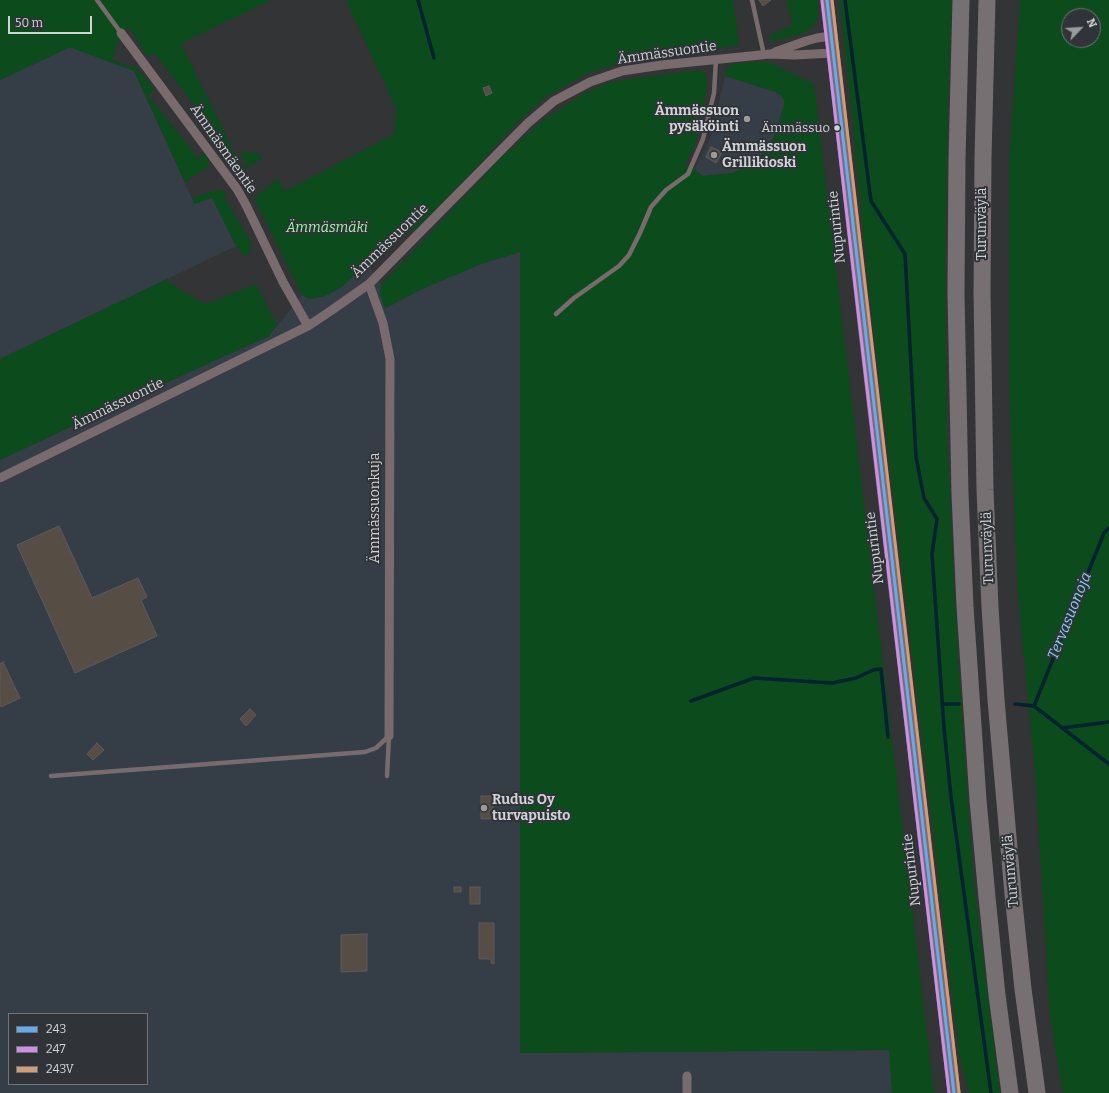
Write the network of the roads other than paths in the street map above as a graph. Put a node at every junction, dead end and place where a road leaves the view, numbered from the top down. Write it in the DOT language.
graph roads {
  1 [pos="97,0"];
  2 [pos="752,0"];
  3 [pos="827,0"];
  4 [pos="961,0"];
  5 [pos="987,0"];
  6 [pos="121,33"];
  7 [pos="831,36"];
  8 [pos="833,53"];
  9 [pos="767,55"];
  10 [pos="716,60"];
  11 [pos="369,284"];
  12 [pos="556,314"];
  13 [pos="308,326"];
  14 [pos="0,478"];
  15 [pos="389,736"];
  16 [pos="51,776"];
  17 [pos="387,776"];
  18 [pos="687,1076"];
  19 [pos="687,1093"];
  20 [pos="954,1093"];
  21 [pos="1010,1093"];
  22 [pos="1036,1093"];
  1 -- 6 [label="lane, Ämmäsmäentie"];
  2 -- 9 [label="lane"];
  3 -- 7 [label="main road, Nupurintie"];
  4 -- 21 [label="highway, Turunväylä"];
  5 -- 22 [label="highway, Turunväylä"];
  6 -- 13 [label="street, Ämmäsmäentie"];
  7 -- 8 [label="main road, Nupurintie"];
  7 -- 9 [label="street, Ämmässuontie"];
  8 -- 9 [label="street, Ämmässuontie"];
  8 -- 20 [label="main road, Nupurintie"];
  9 -- 10 [label="street, Ämmässuontie"];
  10 -- 11 [label="street, Ämmässuontie"];
  10 -- 12 [label="lane"];
  11 -- 13 [label="street, Ämmässuontie"];
  11 -- 15 [label="street, Ämmässuonkuja"];
  13 -- 14 [label="street, Ämmässuontie"];
  15 -- 16 [label="lane"];
  15 -- 17 [label="lane"];
  18 -- 19 [label="street"];
}
